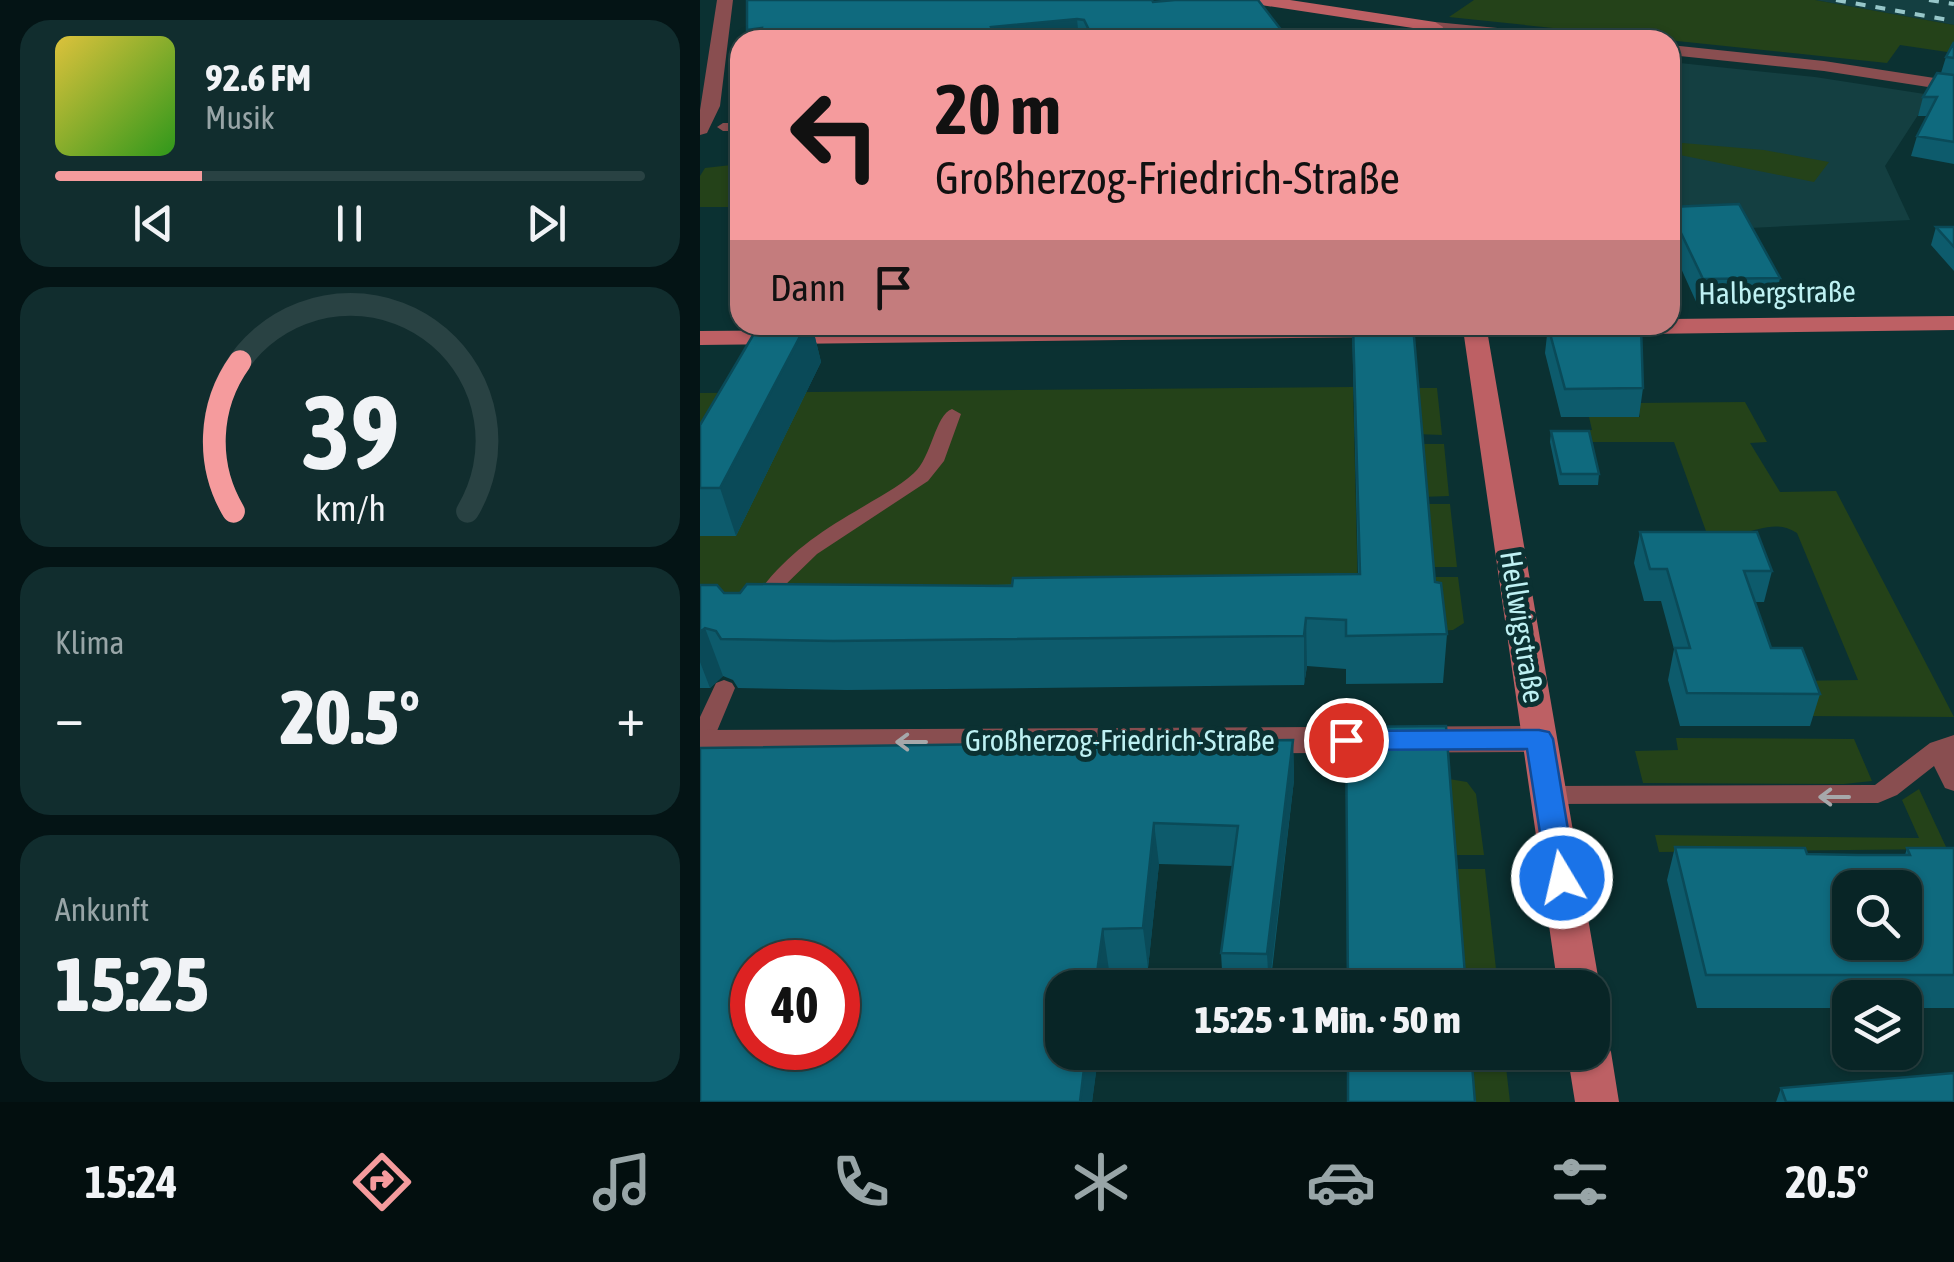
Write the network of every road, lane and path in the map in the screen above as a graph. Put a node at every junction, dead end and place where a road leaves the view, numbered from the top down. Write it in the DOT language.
graph roads {
  1 [pos="725,0"];
  2 [pos="1261,0"];
  3 [pos="1417,30"];
  4 [pos="1680,51"];
  5 [pos="1954,86"];
  6 [pos="723,128"];
  7 [pos="730,128"];
  8 [pos="700,129"];
  9 [pos="1954,323"];
  10 [pos="1680,325"];
  11 [pos="911,335"];
  12 [pos="1476,335"];
  13 [pos="700,338"];
  14 [pos="952,414"];
  15 [pos="748,632"];
  16 [pos="724,688"];
  17 [pos="1539,739"];
  18 [pos="700,743"];
  19 [pos="1946,746"];
  20 [pos="1954,782"];
  21 [pos="1548,795"];
  22 [pos="1576,970"];
  23 [pos="1592,1070"];
  24 [pos="1597,1102"];
  1 -- 8 [label="street"];
  2 -- 3 [label="street"];
  4 -- 5 [label="street"];
  6 -- 7 [label="lane"];
  9 -- 10 [label="street, Halbergstraße"];
  11 -- 13 [label="street, Halbergstraße"];
  12 -- 17 [label="street, Hellwigstraße"];
  14 -- 15 [label="lane"];
  16 -- 18 [label="lane"];
  17 -- 18 [label="street, Großherzog-Friedrich-Straße, one-way"];
  17 -- 21 [label="street, Hellwigstraße"];
  19 -- 20 [label="lane"];
  19 -- 21 [label="lane, one-way"];
  21 -- 22 [label="street, Hellwigstraße"];
  23 -- 24 [label="street"];
}
